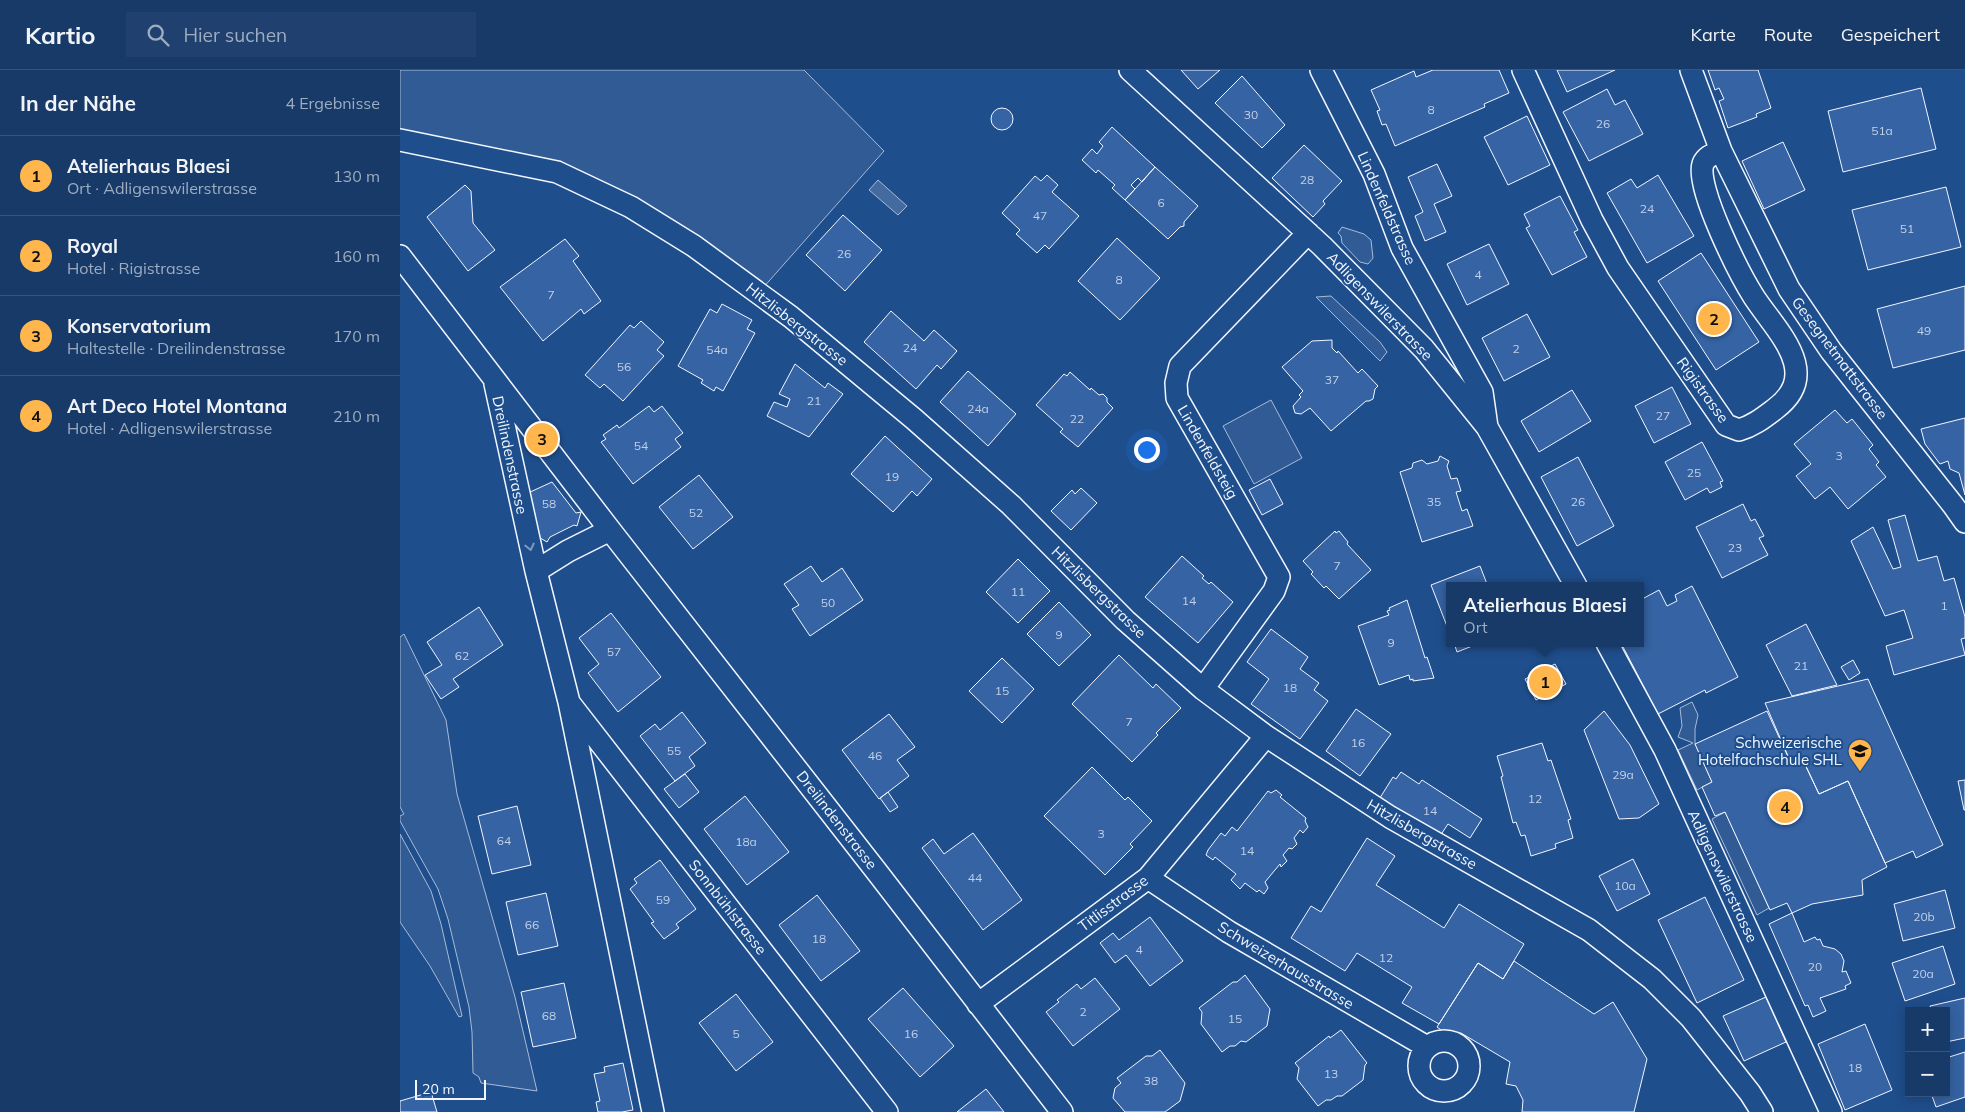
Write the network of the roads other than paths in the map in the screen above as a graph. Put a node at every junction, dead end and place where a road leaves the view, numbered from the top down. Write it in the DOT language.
graph roads {
  1 [pos="1130,70"];
  2 [pos="1321,70"];
  3 [pos="1523,70"];
  4 [pos="1691,70"];
  5 [pos="400,140"];
  6 [pos="1721,151"];
  7 [pos="1308,234"];
  8 [pos="400,256"];
  9 [pos="494,379"];
  10 [pos="1488,427"];
  11 [pos="1965,522"];
  12 [pos="610,530"];
  13 [pos="536,571"];
  14 [pos="1574,582"];
  15 [pos="1609,647"];
  16 [pos="1202,689"];
  17 [pos="569,702"];
  18 [pos="1266,736"];
  19 [pos="1148,878"];
  20 [pos="978,1004"];
  21 [pos="1427,1048"];
  22 [pos="653,1112"];
  23 [pos="887,1112"];
  24 [pos="1062,1112"];
  25 [pos="1762,1112"];
  26 [pos="1831,1112"];
  1 -- 7 [label="street, Adligenswilerstrasse"];
  2 -- 10 [label="street, Lindenfeldstrasse"];
  3 -- 6 [label="street, Rigistrasse"];
  4 -- 6 [label="street, Gesegnetmattstrasse"];
  5 -- 16 [label="street, Hitzlisbergstrasse"];
  6 -- 11 [label="street, Gesegnetmattstrasse"];
  7 -- 10 [label="street, Adligenswilerstrasse"];
  7 -- 16 [label="street, Lindenfeldsteig"];
  8 -- 9 [label="street"];
  9 -- 12 [label="street, Dreilindenstrasse"];
  9 -- 13 [label="street, Dreilindenstrasse, one-way"];
  10 -- 14 [label="street, Adligenswilerstrasse"];
  12 -- 13 [label="street"];
  12 -- 20 [label="street, Dreilindenstrasse"];
  13 -- 17 [label="street, Dreilindenstrasse"];
  15 -- 26 [label="street, Adligenswilerstrasse"];
  16 -- 18 [label="street, Hitzlisbergstrasse"];
  17 -- 22 [label="street, Dreilindenstrasse"];
  17 -- 23 [label="street, Sonnbühlstrasse"];
  18 -- 19 [label="street, Titlisstrasse"];
  18 -- 25 [label="street, Hitzlisbergstrasse"];
  19 -- 20 [label="street, Titlisstrasse"];
  19 -- 21 [label="street, Schweizerhausstrasse"];
  20 -- 24 [label="street, Dreilindenstrasse"];
}
